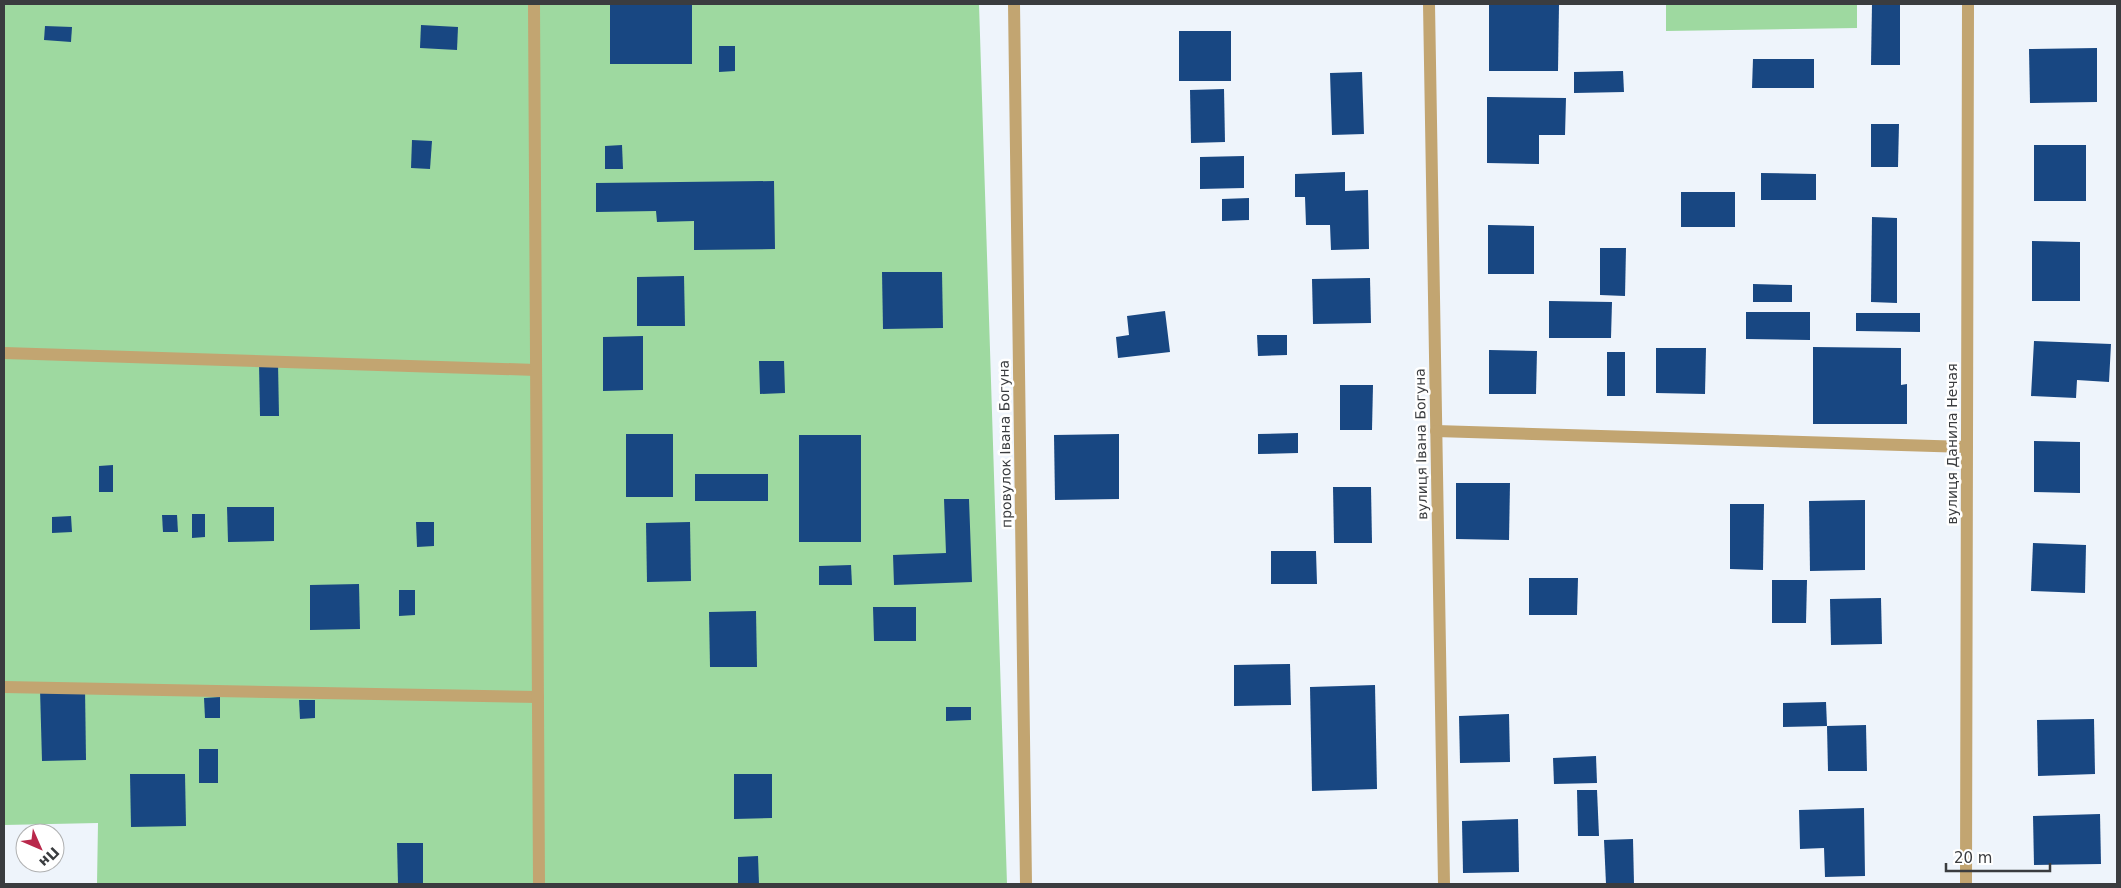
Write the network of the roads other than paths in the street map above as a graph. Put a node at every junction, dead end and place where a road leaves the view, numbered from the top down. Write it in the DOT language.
graph roads {
  1 [pos="534,4"];
  2 [pos="1014,4"];
  3 [pos="1429,4"];
  4 [pos="1968,4"];
  5 [pos="4,353"];
  6 [pos="536,370"];
  7 [pos="1436,432"];
  8 [pos="1967,446"];
  9 [pos="4,687"];
  10 [pos="538,697"];
  11 [pos="539,884"];
  12 [pos="1026,884"];
  13 [pos="1444,884"];
  14 [pos="1966,884"];
  1 -- 6 [label="street"];
  2 -- 12 [label="street, провулок Івана Богуна"];
  3 -- 7 [label="street, вулиця Івана Богуна"];
  4 -- 8 [label="street, вулиця Данила Нечая"];
  5 -- 6 [label="street"];
  6 -- 10 [label="street"];
  7 -- 8 [label="street"];
  7 -- 13 [label="street, вулиця Івана Богуна"];
  8 -- 14 [label="street, вулиця Данила Нечая"];
  9 -- 10 [label="street"];
  10 -- 11 [label="street"];
}
